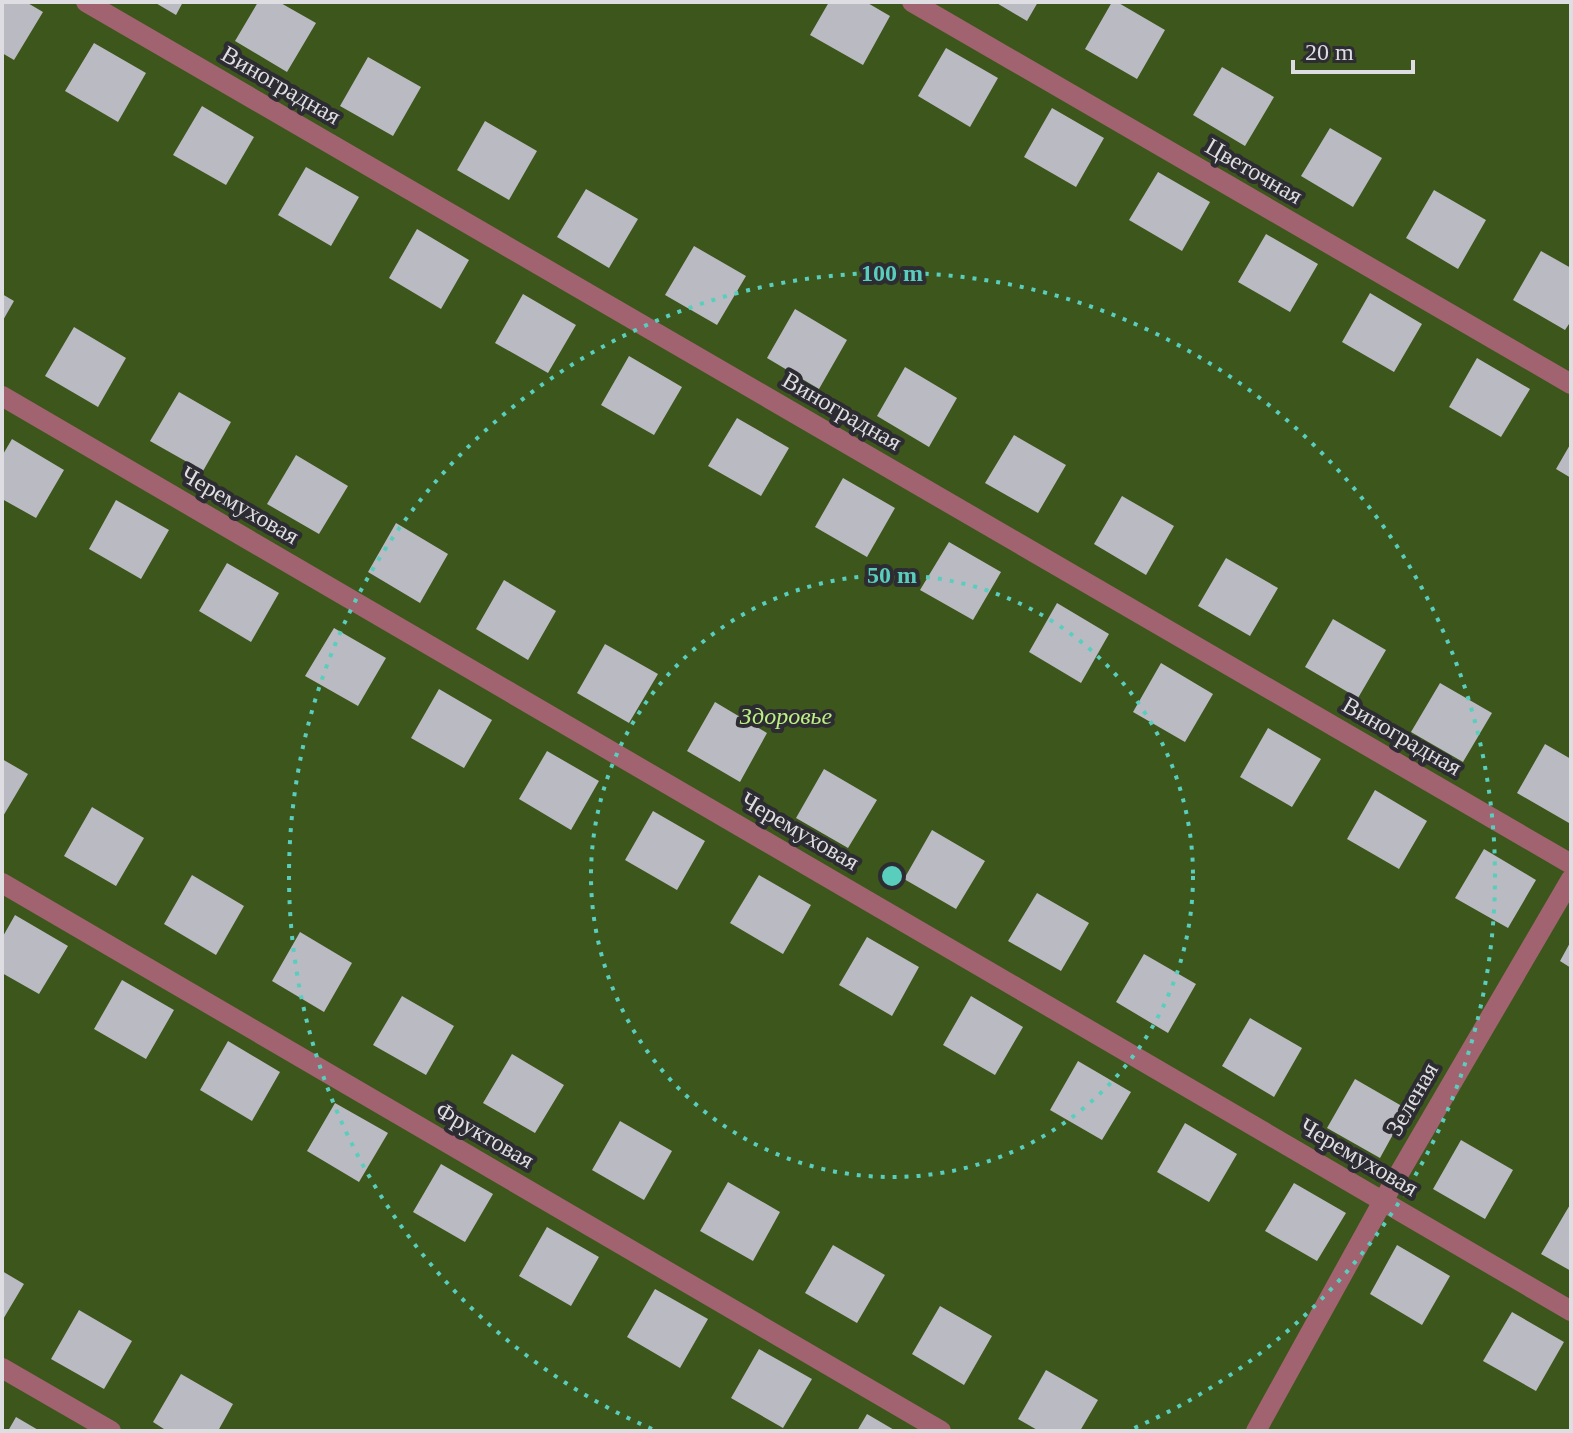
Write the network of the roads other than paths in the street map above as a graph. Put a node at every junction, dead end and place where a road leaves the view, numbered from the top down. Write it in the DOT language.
graph roads {
  1 [pos="86,2"];
  2 [pos="912,2"];
  3 [pos="1571,384"];
  4 [pos="2,396"];
  5 [pos="1571,864"];
  6 [pos="1571,879"];
  7 [pos="2,883"];
  8 [pos="1383,1201"];
  9 [pos="1571,1311"];
  10 [pos="2,1368"];
  11 [pos="111,1431"];
  12 [pos="941,1431"];
  13 [pos="1256,1431"];
  1 -- 5 [label="street, Виноградная"];
  2 -- 3 [label="street, Цветочная"];
  4 -- 8 [label="street, Черемуховая"];
  6 -- 8 [label="street, Зеленая"];
  7 -- 12 [label="street, Фруктовая"];
  8 -- 9 [label="street, Черемуховая"];
  8 -- 13 [label="street, Зеленая"];
  10 -- 11 [label="street"];
}
